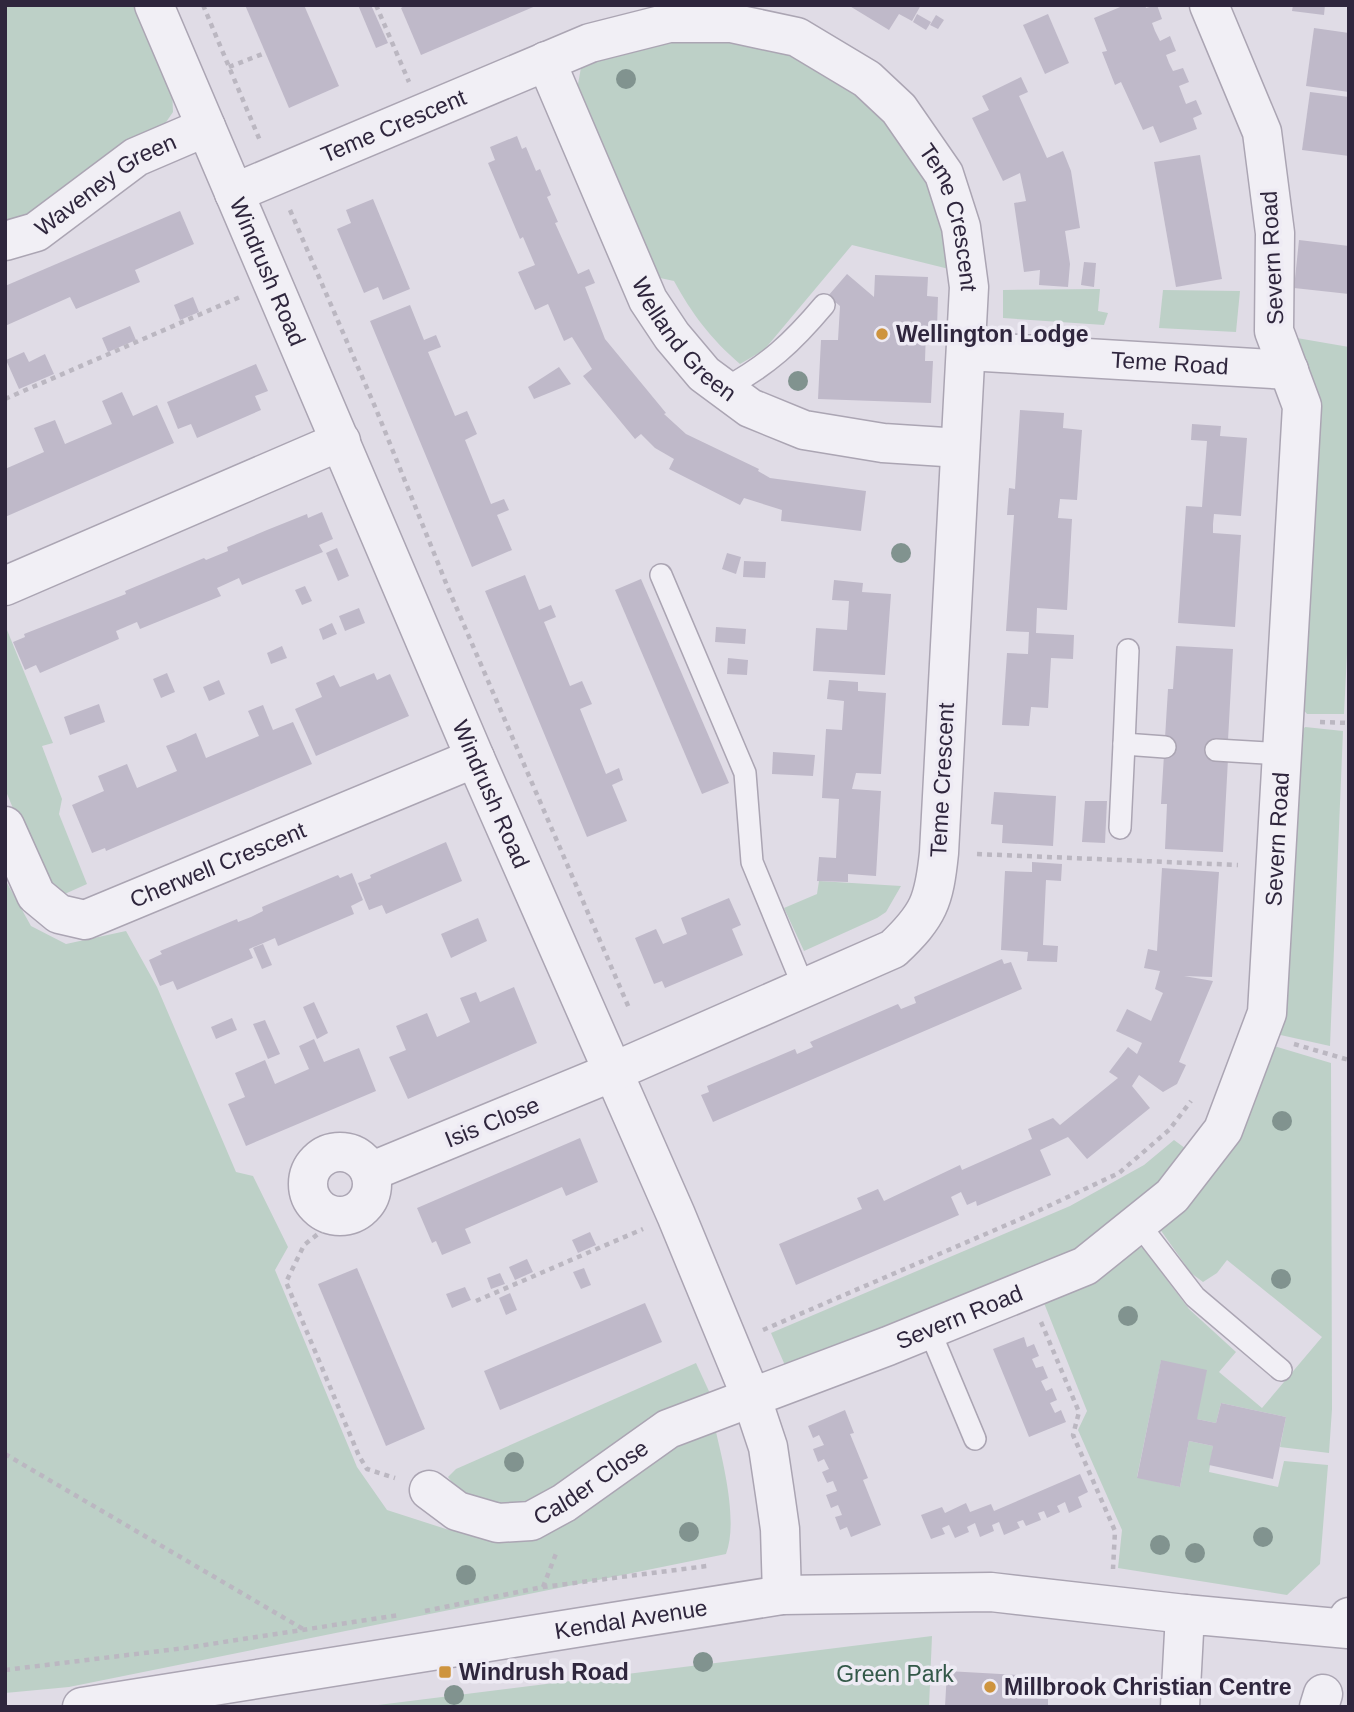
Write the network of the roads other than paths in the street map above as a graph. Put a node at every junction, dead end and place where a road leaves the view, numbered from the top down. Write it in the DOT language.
graph roads {
  1 [pos="154,5"];
  2 [pos="1209,5"];
  3 [pos="546,61"];
  4 [pos="206,127"];
  5 [pos="234,193"];
  6 [pos="5,241"];
  7 [pos="824,305"];
  8 [pos="967,351"];
  9 [pos="1289,370"];
  10 [pos="724,389"];
  11 [pos="341,441"];
  12 [pos="960,448"];
  13 [pos="661,575"];
  14 [pos="5,586"];
  15 [pos="1128,650"];
  16 [pos="1125,744"];
  17 [pos="1165,747"];
  18 [pos="1216,750"];
  19 [pos="1282,754"];
  20 [pos="475,758"];
  21 [pos="5,826"];
  22 [pos="1120,828"];
  23 [pos="804,988"];
  24 [pos="615,1071"];
  25 [pos="365,1196"];
  26 [pos="1138,1223"];
  27 [pos="929,1329"];
  28 [pos="1281,1370"];
  29 [pos="764,1394"];
  30 [pos="975,1439"];
  31 [pos="429,1490"];
  32 [pos="782,1595"];
  33 [pos="1185,1615"];
  34 [pos="1349,1617"];
  35 [pos="1349,1629"];
  36 [pos="82,1707"];
  37 [pos="1180,1707"];
  1 -- 4 [label="street, Windrush Road"];
  2 -- 9 [label="street, Severn Road"];
  3 -- 5 [label="street, Teme Crescent"];
  3 -- 8 [label="street, Teme Crescent"];
  3 -- 10 [label="street, Welland Green"];
  4 -- 5 [label="street, Windrush Road"];
  4 -- 6 [label="street, Waveney Green"];
  5 -- 11 [label="street, Windrush Road"];
  7 -- 10 [label="lane"];
  8 -- 9 [label="street, Teme Road"];
  8 -- 12 [label="street, Teme Crescent"];
  9 -- 19 [label="street, Severn Road"];
  10 -- 12 [label="street, Welland Green"];
  11 -- 14 [label="street"];
  11 -- 20 [label="street, Windrush Road"];
  12 -- 23 [label="street, Teme Crescent"];
  13 -- 23 [label="lane"];
  15 -- 16 [label="lane"];
  16 -- 17 [label="lane"];
  16 -- 22 [label="lane"];
  18 -- 19 [label="lane"];
  19 -- 26 [label="street, Severn Road"];
  20 -- 21 [label="street, Cherwell Crescent"];
  20 -- 24 [label="street, Windrush Road"];
  23 -- 24 [label="street, Teme Crescent"];
  24 -- 25 [label="street, Isis Close"];
  24 -- 29 [label="street, Windrush Road"];
  26 -- 27 [label="street, Severn Road"];
  26 -- 28 [label="lane"];
  27 -- 29 [label="street, Severn Road"];
  27 -- 30 [label="lane"];
  29 -- 31 [label="street, Calder Close"];
  29 -- 32 [label="street, Windrush Road"];
  32 -- 33 [label="street, Kendal Avenue"];
  32 -- 36 [label="street, Kendal Avenue"];
  33 -- 35 [label="street, Kendal Avenue"];
  33 -- 37 [label="street"];
  34 -- 35 [label="street"];
}
